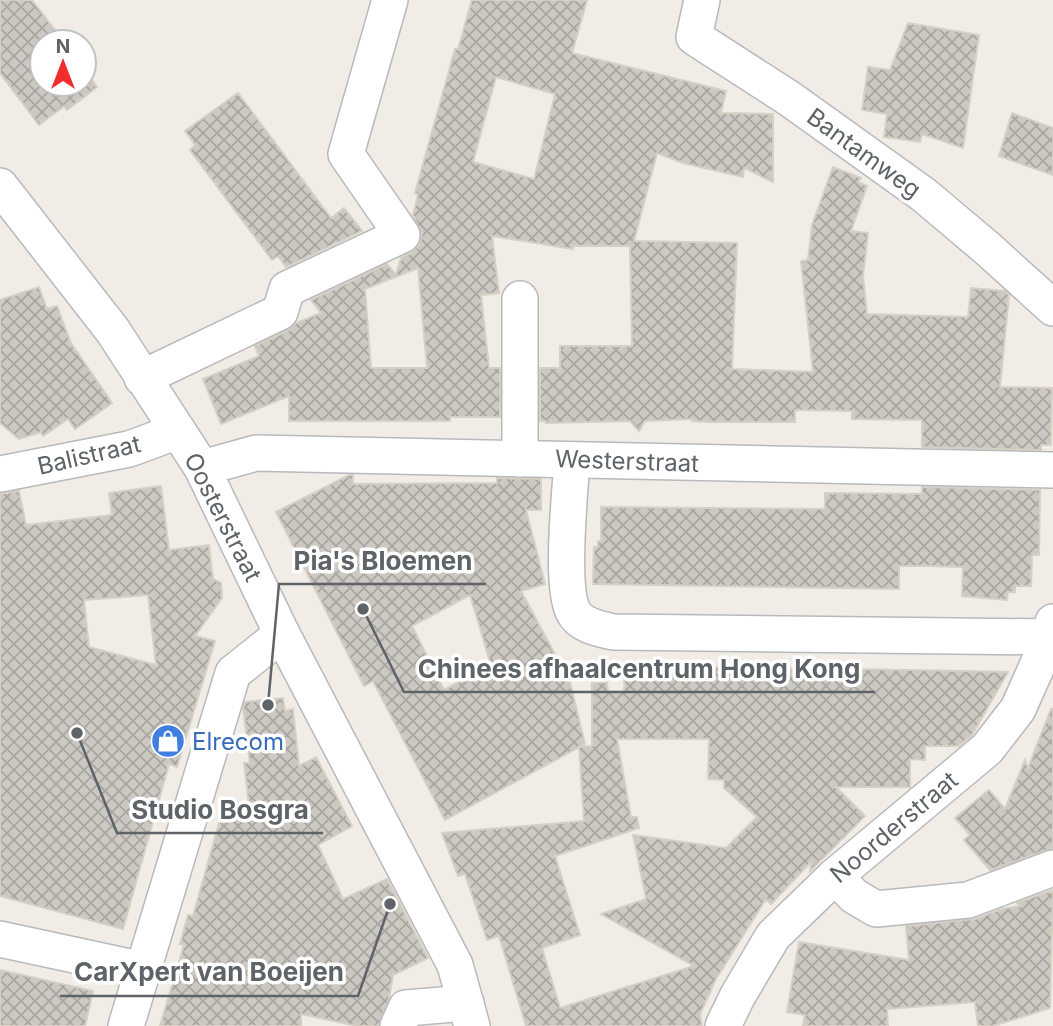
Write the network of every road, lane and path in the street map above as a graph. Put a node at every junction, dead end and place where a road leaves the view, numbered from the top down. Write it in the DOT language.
graph roads {
  1 [pos="390,0"];
  2 [pos="702,0"];
  3 [pos="0,186"];
  4 [pos="520,299"];
  5 [pos="1053,308"];
  6 [pos="142,378"];
  7 [pos="178,431"];
  8 [pos="520,459"];
  9 [pos="572,460"];
  10 [pos="202,468"];
  11 [pos="1053,470"];
  12 [pos="0,474"];
  13 [pos="1051,630"];
  14 [pos="282,634"];
  15 [pos="1053,868"];
  16 [pos="835,876"];
  17 [pos="0,939"];
  18 [pos="144,970"];
  19 [pos="469,1014"];
  20 [pos="127,1026"];
  21 [pos="398,1026"];
  22 [pos="723,1026"];
  1 -- 6 [label="street"];
  2 -- 5 [label="street, Bantamweg"];
  3 -- 6 [label="street, Oosterstraat"];
  4 -- 8 [label="street"];
  6 -- 7 [label="street, Oosterstraat"];
  7 -- 10 [label="street, Oosterstraat"];
  7 -- 12 [label="street, Balistraat"];
  8 -- 9 [label="street, Westerstraat"];
  8 -- 10 [label="street, Westerstraat"];
  9 -- 11 [label="street, Westerstraat"];
  9 -- 13 [label="street"];
  10 -- 14 [label="street, Oosterstraat"];
  13 -- 16 [label="street, Noorderstraat"];
  14 -- 18 [label="street"];
  14 -- 19 [label="street, Oosterstraat"];
  15 -- 16 [label="street"];
  16 -- 22 [label="street, Noorderstraat"];
  17 -- 18 [label="street"];
  18 -- 20 [label="street"];
  19 -- 21 [label="street"];
}
